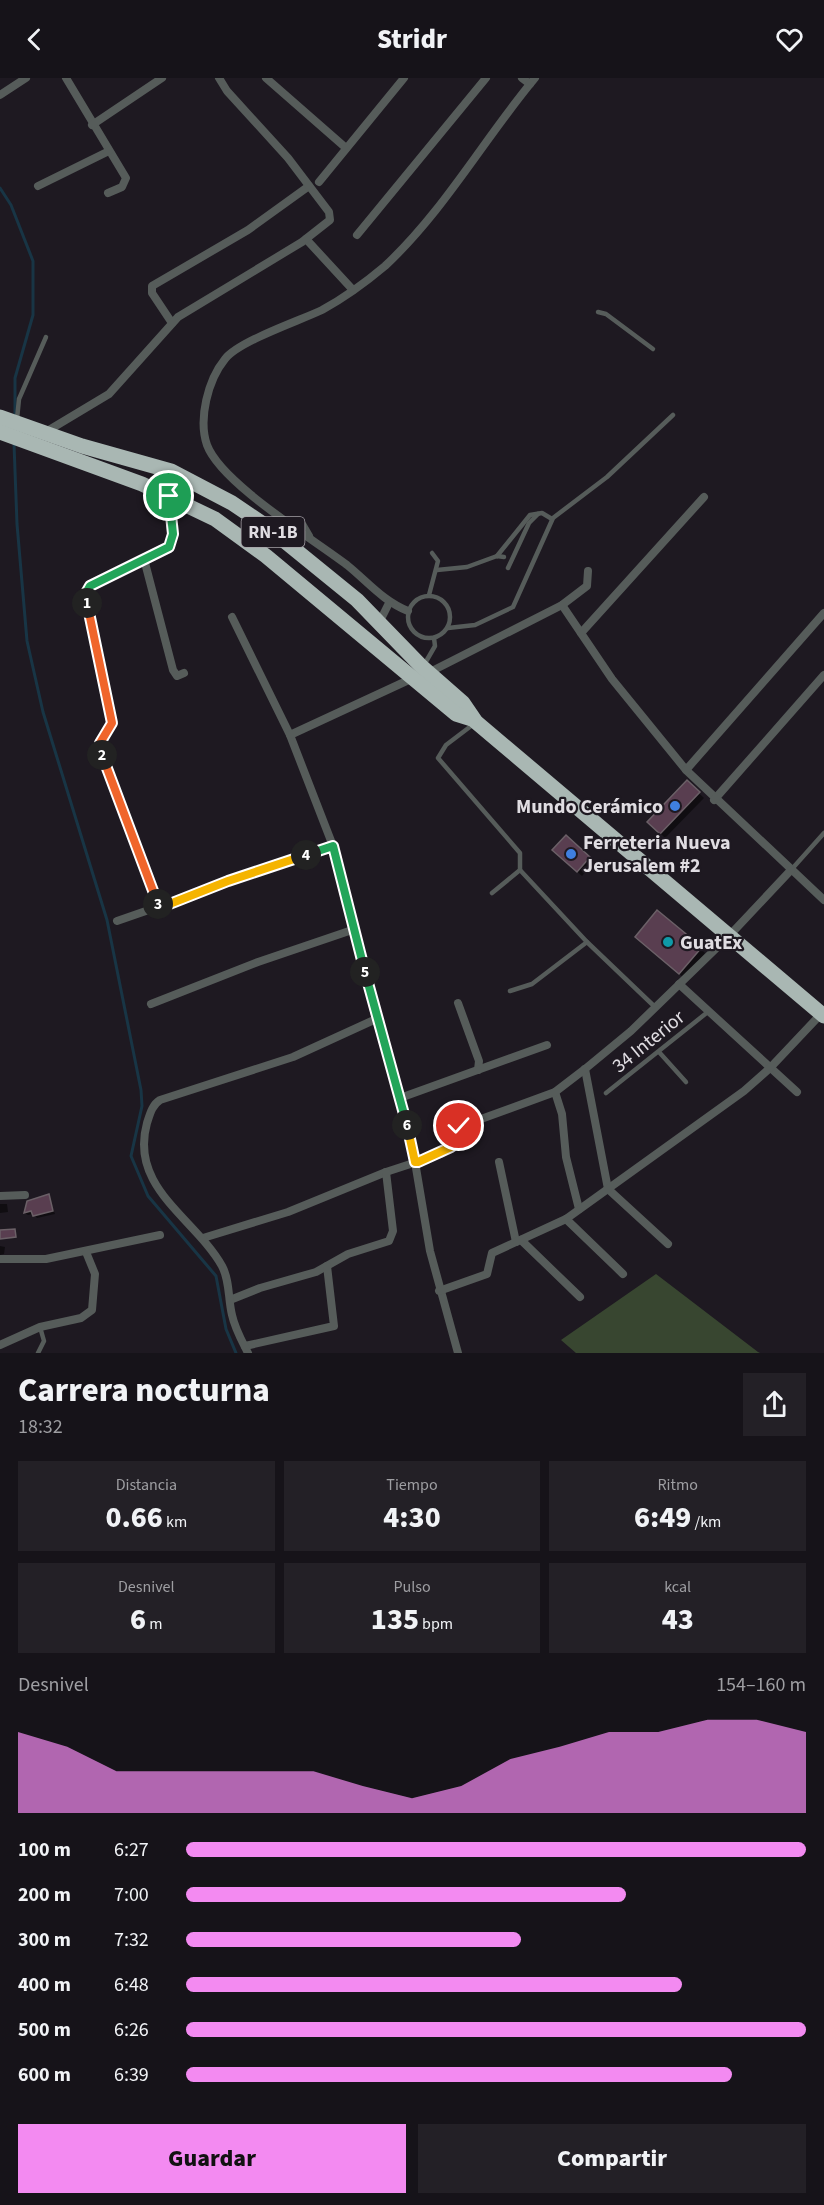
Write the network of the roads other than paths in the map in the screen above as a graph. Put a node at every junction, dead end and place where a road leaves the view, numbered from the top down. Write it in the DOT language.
graph roads {
  1 [pos="26,78"];
  2 [pos="66,78"];
  3 [pos="162,78"];
  4 [pos="219,78"];
  5 [pos="266,78"];
  6 [pos="404,78"];
  7 [pos="486,78"];
  8 [pos="529,80"];
  9 [pos="0,95"];
  10 [pos="92,125"];
  11 [pos="346,148"];
  12 [pos="109,151"];
  13 [pos="319,182"];
  14 [pos="38,186"];
  15 [pos="309,186"];
  16 [pos="108,194"];
  17 [pos="357,235"];
  18 [pos="306,239"];
  19 [pos="353,290"];
  20 [pos="598,312"];
  21 [pos="172,323"];
  22 [pos="46,337"];
  23 [pos="653,349"];
  24 [pos="673,414"];
  25 [pos="9,426"];
  26 [pos="44,433"];
  27 [pos="169,496"];
  28 [pos="704,497"];
  29 [pos="538,514"];
  30 [pos="552,519"];
  31 [pos="304,524"];
  32 [pos="316,543"];
  33 [pos="432,553"];
  34 [pos="497,556"];
  35 [pos="504,557"];
  36 [pos="144,559"];
  37 [pos="508,568"];
  38 [pos="437,570"];
  39 [pos="588,571"];
  40 [pos="429,595"];
  41 [pos="389,603"];
  42 [pos="562,605"];
  43 [pos="408,611"];
  44 [pos="824,614"];
  45 [pos="232,617"];
  46 [pos="379,623"];
  47 [pos="448,628"];
  48 [pos="581,633"];
  49 [pos="434,638"];
  50 [pos="184,673"];
  51 [pos="421,673"];
  52 [pos="824,675"];
  53 [pos="474,721"];
  54 [pos="290,735"];
  55 [pos="686,770"];
  56 [pos="714,800"];
  57 [pos="824,832"];
  58 [pos="333,846"];
  59 [pos="520,870"];
  60 [pos="791,870"];
  61 [pos="492,893"];
  62 [pos="824,900"];
  63 [pos="159,906"];
  64 [pos="117,921"];
  65 [pos="355,929"];
  66 [pos="729,936"];
  67 [pos="587,942"];
  68 [pos="679,984"];
  69 [pos="510,991"];
  70 [pos="458,1003"];
  71 [pos="151,1004"];
  72 [pos="655,1007"];
  73 [pos="709,1011"];
  74 [pos="823,1015"];
  75 [pos="376,1019"];
  76 [pos="547,1045"];
  77 [pos="658,1052"];
  78 [pos="770,1068"];
  79 [pos="477,1070"];
  80 [pos="585,1070"];
  81 [pos="686,1082"];
  82 [pos="555,1092"];
  83 [pos="797,1092"];
  84 [pos="606,1094"];
  85 [pos="400,1098"];
  86 [pos="415,1162"];
  87 [pos="499,1162"];
  88 [pos="386,1172"];
  89 [pos="608,1189"];
  90 [pos="25,1195"];
  91 [pos="0,1196"];
  92 [pos="579,1209"];
  93 [pos="566,1219"];
  94 [pos="160,1235"];
  95 [pos="203,1238"];
  96 [pos="518,1241"];
  97 [pos="668,1244"];
  98 [pos="86,1252"];
  99 [pos="0,1259"];
  100 [pos="327,1266"];
  101 [pos="623,1274"];
  102 [pos="439,1291"];
  103 [pos="580,1297"];
  104 [pos="230,1300"];
  105 [pos="40,1327"];
  106 [pos="0,1345"];
  107 [pos="247,1350"];
  108 [pos="38,1353"];
  109 [pos="458,1353"];
  1 -- 9 [label="street"];
  2 -- 10 [label="street"];
  3 -- 10 [label="street"];
  4 -- 15 [label="street"];
  5 -- 11 [label="street"];
  6 -- 11 [label="street"];
  7 -- 17 [label="street"];
  8 -- 19 [label="street"];
  10 -- 12 [label="street"];
  11 -- 13 [label="street"];
  12 -- 14 [label="street"];
  12 -- 16 [label="street"];
  15 -- 18 [label="street"];
  15 -- 21 [label="street"];
  18 -- 19 [label="street"];
  18 -- 21 [label="street"];
  19 -- 32 [label="street"];
  20 -- 23 [label="lane"];
  21 -- 26 [label="street"];
  22 -- 25 [label="lane"];
  24 -- 30 [label="lane"];
  25 -- 26 [label="highway, RN-1B"];
  25 -- 27 [label="highway, RN-1B"];
  26 -- 46 [label="highway, RN-1B"];
  27 -- 36 [label="street"];
  27 -- 51 [label="highway, RN-1B"];
  28 -- 48 [label="street"];
  29 -- 30 [label="lane"];
  29 -- 34 [label="lane"];
  29 -- 37 [label="lane"];
  30 -- 47 [label="lane"];
  31 -- 32 [label="lane"];
  32 -- 41 [label="street"];
  33 -- 38 [label="lane"];
  34 -- 35 [label="lane"];
  34 -- 38 [label="lane"];
  36 -- 50 [label="street"];
  36 -- 63 [label="street"];
  38 -- 40 [label="lane"];
  39 -- 42 [label="street"];
  40 -- 43 [label="lane"];
  40 -- 47 [label="lane"];
  41 -- 43 [label="street"];
  41 -- 46 [label="street"];
  42 -- 48 [label="street"];
  42 -- 51 [label="street"];
  43 -- 49 [label="lane"];
  44 -- 55 [label="street"];
  45 -- 54 [label="street"];
  46 -- 51 [label="highway, RN-1B"];
  47 -- 49 [label="lane"];
  48 -- 55 [label="street"];
  49 -- 51 [label="lane"];
  51 -- 53 [label="highway, RN-1B"];
  51 -- 54 [label="street"];
  52 -- 56 [label="street"];
  53 -- 59 [label="lane"];
  53 -- 66 [label="highway, RN-1B"];
  54 -- 58 [label="street"];
  55 -- 56 [label="street"];
  56 -- 60 [label="street"];
  57 -- 60 [label="lane"];
  58 -- 63 [label="street"];
  58 -- 65 [label="street"];
  59 -- 61 [label="lane"];
  59 -- 67 [label="lane"];
  60 -- 62 [label="street"];
  60 -- 66 [label="street"];
  63 -- 64 [label="street"];
  65 -- 71 [label="street"];
  65 -- 75 [label="street"];
  66 -- 68 [label="street"];
  66 -- 74 [label="highway, RN-1B"];
  67 -- 69 [label="lane"];
  67 -- 72 [label="lane"];
  68 -- 72 [label="street"];
  68 -- 73 [label="street"];
  70 -- 79 [label="street"];
  72 -- 80 [label="street"];
  73 -- 77 [label="lane, 34 Interior"];
  73 -- 78 [label="street"];
  74 -- 78 [label="street"];
  75 -- 85 [label="street"];
  75 -- 95 [label="street"];
  76 -- 79 [label="street"];
  77 -- 81 [label="lane"];
  77 -- 84 [label="lane, 34 Interior"];
  78 -- 83 [label="street"];
  78 -- 89 [label="street"];
  79 -- 85 [label="street"];
  80 -- 82 [label="street"];
  80 -- 89 [label="street"];
  82 -- 86 [label="street"];
  82 -- 92 [label="street"];
  85 -- 86 [label="street"];
  86 -- 88 [label="street"];
  86 -- 102 [label="street"];
  87 -- 96 [label="street"];
  88 -- 95 [label="street"];
  88 -- 100 [label="street"];
  89 -- 92 [label="street"];
  89 -- 97 [label="street"];
  90 -- 91 [label="street"];
  92 -- 93 [label="street"];
  93 -- 96 [label="street"];
  93 -- 101 [label="street"];
  94 -- 98 [label="street"];
  95 -- 104 [label="street"];
  96 -- 102 [label="street"];
  96 -- 103 [label="street"];
  98 -- 99 [label="street"];
  98 -- 105 [label="street"];
  100 -- 104 [label="street"];
  100 -- 107 [label="street"];
  102 -- 109 [label="street"];
  104 -- 107 [label="street"];
  105 -- 106 [label="street"];
  105 -- 108 [label="lane"];
}
